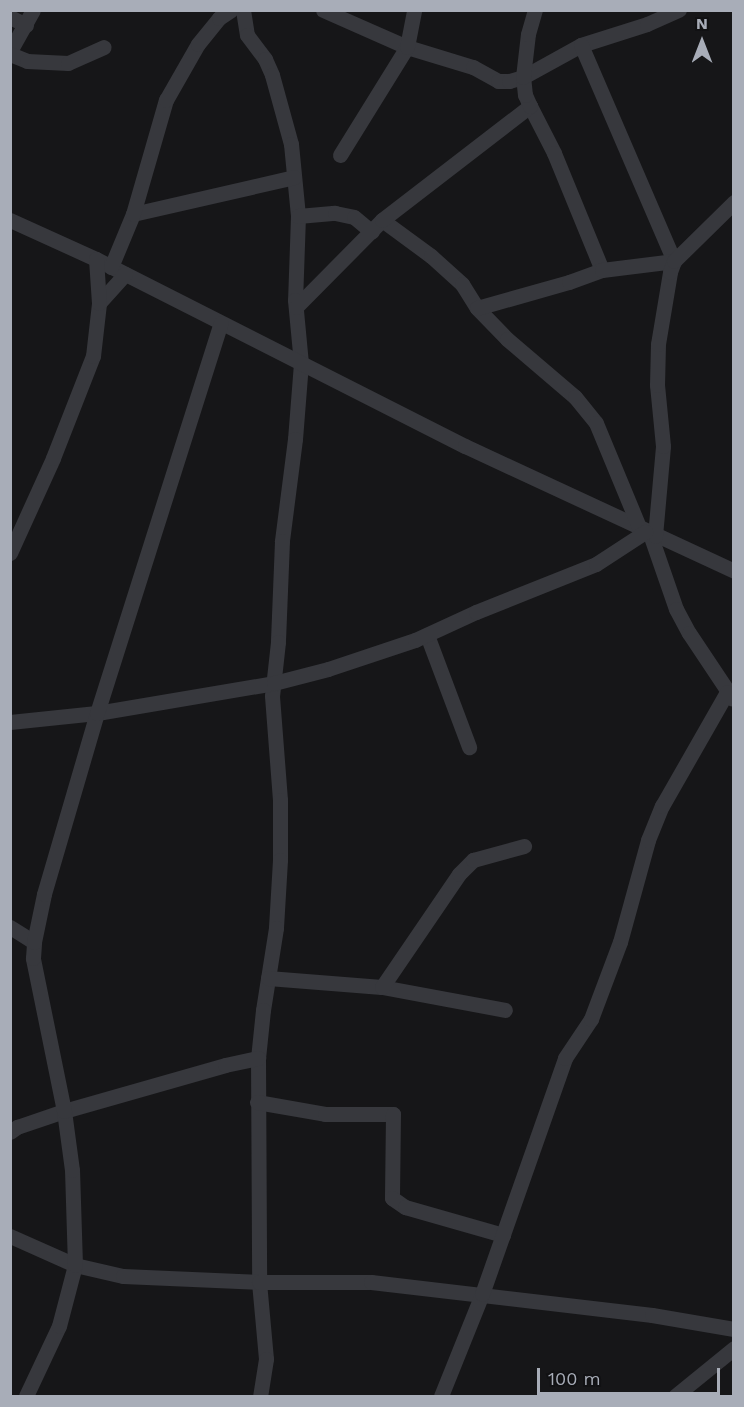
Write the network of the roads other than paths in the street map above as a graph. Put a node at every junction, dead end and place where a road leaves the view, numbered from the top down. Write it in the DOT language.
graph roads {
  1 [pos="243,10"];
  2 [pos="323,10"];
  3 [pos="414,10"];
  4 [pos="535,10"];
  5 [pos="679,10"];
  6 [pos="220,13"];
  7 [pos="10,17"];
  8 [pos="646,17"];
  9 [pos="30,18"];
  10 [pos="247,34"];
  11 [pos="581,45"];
  12 [pos="104,47"];
  13 [pos="407,47"];
  14 [pos="10,53"];
  15 [pos="523,78"];
  16 [pos="530,106"];
  17 [pos="340,155"];
  18 [pos="294,177"];
  19 [pos="734,202"];
  20 [pos="133,214"];
  21 [pos="298,216"];
  22 [pos="10,220"];
  23 [pos="377,226"];
  24 [pos="96,259"];
  25 [pos="674,261"];
  26 [pos="111,267"];
  27 [pos="602,270"];
  28 [pos="125,274"];
  29 [pos="99,303"];
  30 [pos="296,307"];
  31 [pos="477,308"];
  32 [pos="221,323"];
  33 [pos="301,363"];
  34 [pos="647,533"];
  35 [pos="10,553"];
  36 [pos="734,572"];
  37 [pos="427,635"];
  38 [pos="274,683"];
  39 [pos="730,696"];
  40 [pos="97,713"];
  41 [pos="10,722"];
  42 [pos="469,747"];
  43 [pos="524,846"];
  44 [pos="10,927"];
  45 [pos="34,942"];
  46 [pos="268,978"];
  47 [pos="382,987"];
  48 [pos="505,1010"];
  49 [pos="258,1058"];
  50 [pos="257,1102"];
  51 [pos="64,1111"];
  52 [pos="10,1132"];
  53 [pos="503,1235"];
  54 [pos="10,1236"];
  55 [pos="75,1265"];
  56 [pos="259,1282"];
  57 [pos="482,1294"];
  58 [pos="734,1329"];
  59 [pos="734,1348"];
  60 [pos="26,1396"];
  61 [pos="260,1396"];
  62 [pos="441,1396"];
  63 [pos="675,1396"];
  1 -- 10 [label="street"];
  2 -- 13 [label="street"];
  3 -- 13 [label="street"];
  4 -- 15 [label="street"];
  5 -- 8 [label="street"];
  6 -- 10 [label="street"];
  6 -- 20 [label="street"];
  7 -- 9 [label="street"];
  8 -- 11 [label="street"];
  9 -- 14 [label="street"];
  10 -- 18 [label="street"];
  11 -- 15 [label="street"];
  11 -- 25 [label="street"];
  12 -- 14 [label="street"];
  13 -- 15 [label="street"];
  13 -- 17 [label="street"];
  15 -- 16 [label="street"];
  16 -- 23 [label="street"];
  16 -- 27 [label="street"];
  18 -- 20 [label="street"];
  18 -- 21 [label="street"];
  19 -- 25 [label="street"];
  20 -- 26 [label="street"];
  21 -- 23 [label="street"];
  21 -- 30 [label="street"];
  22 -- 24 [label="street"];
  23 -- 30 [label="street"];
  23 -- 31 [label="street"];
  24 -- 26 [label="street"];
  24 -- 29 [label="street"];
  25 -- 27 [label="street"];
  25 -- 34 [label="street"];
  26 -- 28 [label="street"];
  27 -- 31 [label="street"];
  28 -- 29 [label="street"];
  28 -- 32 [label="street"];
  29 -- 35 [label="street"];
  30 -- 33 [label="street"];
  31 -- 34 [label="street"];
  32 -- 33 [label="street"];
  32 -- 40 [label="street"];
  33 -- 34 [label="street"];
  33 -- 38 [label="street"];
  34 -- 36 [label="street"];
  34 -- 37 [label="street"];
  34 -- 39 [label="street"];
  37 -- 38 [label="street"];
  37 -- 42 [label="street"];
  38 -- 40 [label="street"];
  38 -- 46 [label="street"];
  39 -- 53 [label="street"];
  40 -- 41 [label="street"];
  40 -- 45 [label="street"];
  43 -- 47 [label="street"];
  44 -- 45 [label="street"];
  45 -- 51 [label="street"];
  46 -- 47 [label="street"];
  46 -- 49 [label="street"];
  47 -- 48 [label="street"];
  49 -- 50 [label="street"];
  49 -- 51 [label="street"];
  50 -- 53 [label="street"];
  50 -- 56 [label="street"];
  51 -- 52 [label="street"];
  51 -- 55 [label="street"];
  53 -- 57 [label="street"];
  54 -- 55 [label="street"];
  55 -- 56 [label="street"];
  55 -- 60 [label="street"];
  56 -- 57 [label="street"];
  56 -- 61 [label="street"];
  57 -- 58 [label="street"];
  57 -- 62 [label="street"];
  59 -- 63 [label="street"];
}
